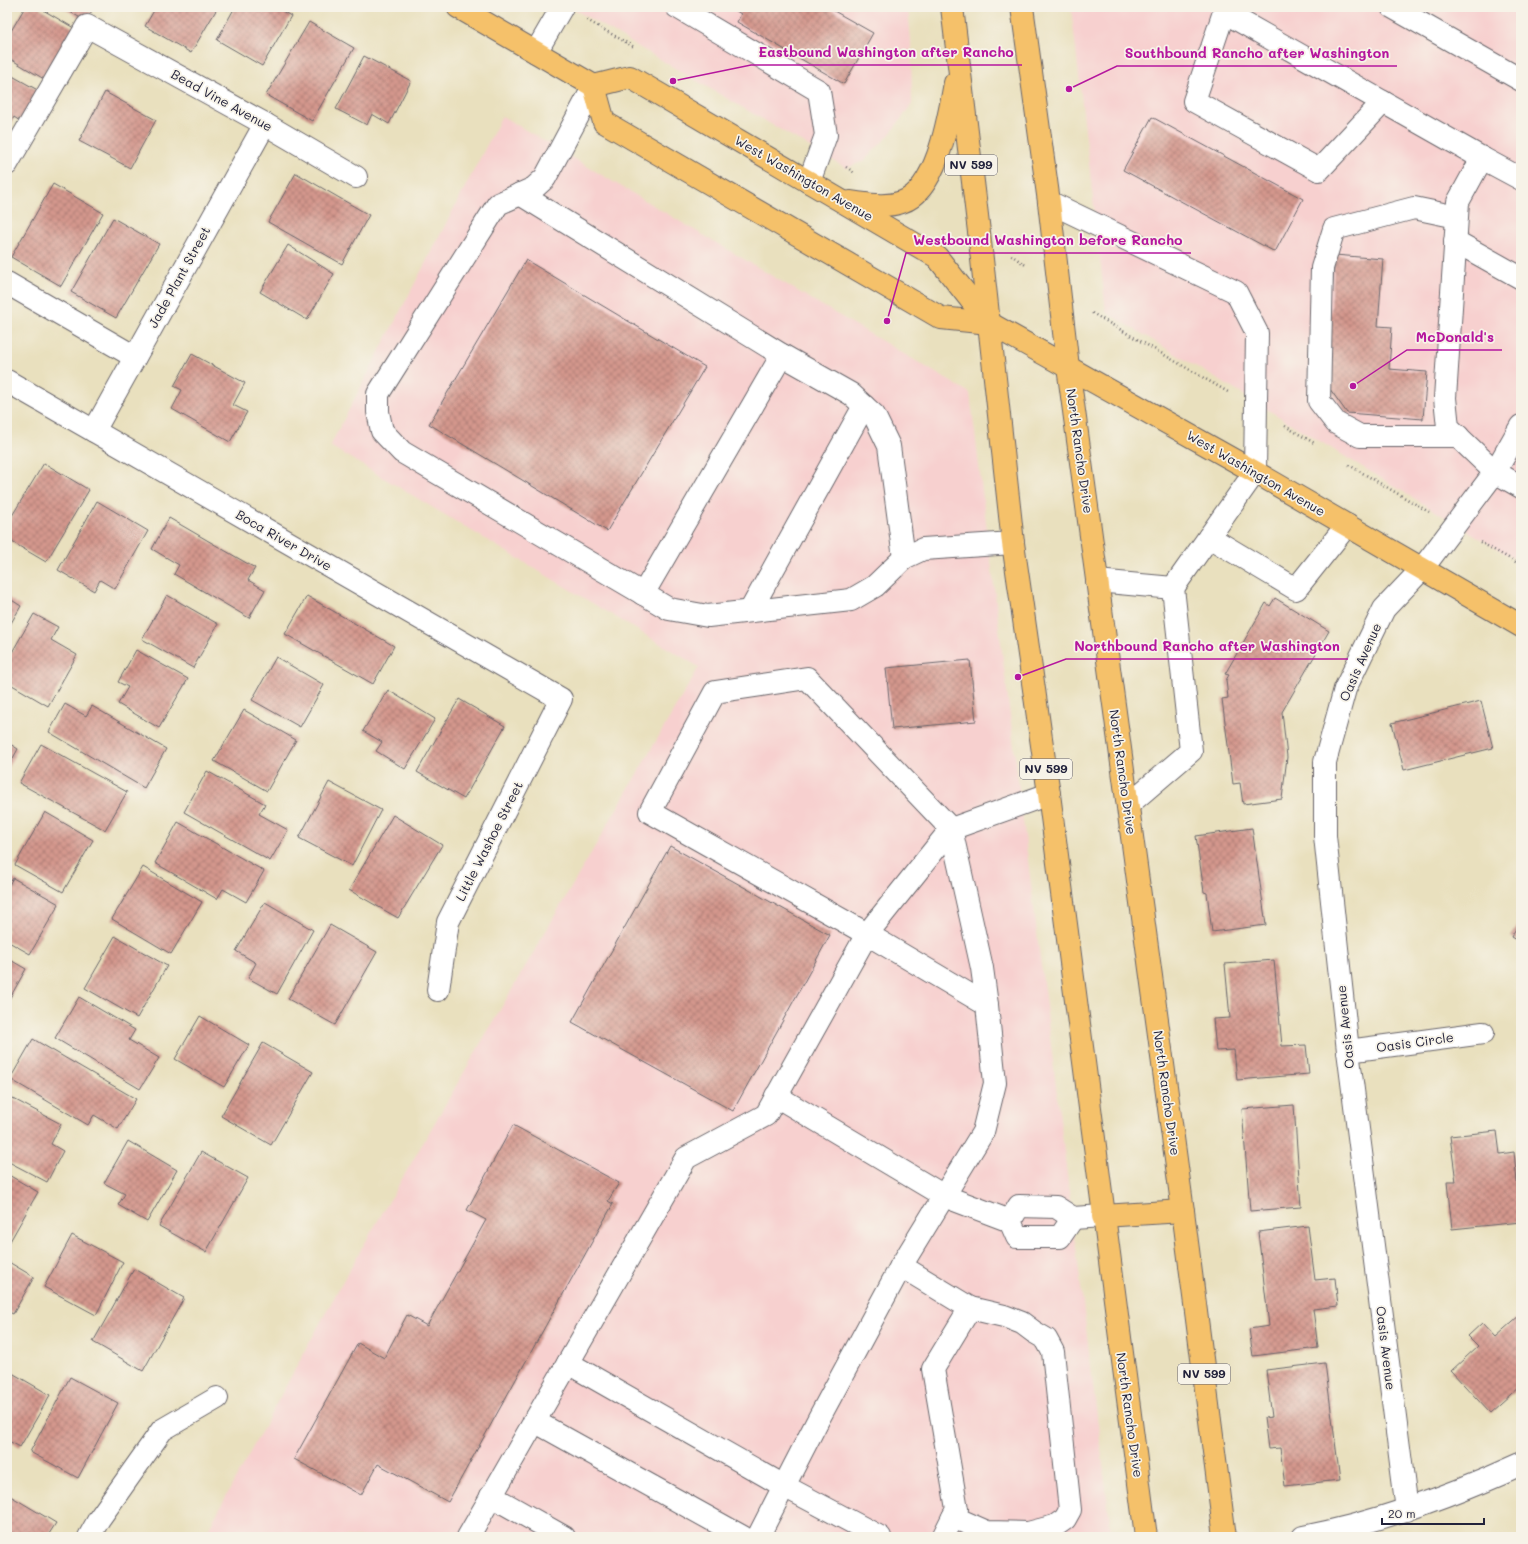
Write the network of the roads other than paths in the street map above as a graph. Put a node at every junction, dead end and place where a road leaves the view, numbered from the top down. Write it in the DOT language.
graph roads {
  1 [pos="458,7"];
  2 [pos="562,7"];
  3 [pos="677,7"];
  4 [pos="952,7"];
  5 [pos="1022,7"];
  6 [pos="1392,7"];
  7 [pos="1226,10"];
  8 [pos="536,52"];
  9 [pos="959,66"];
  10 [pos="1521,80"];
  11 [pos="594,86"];
  12 [pos="1382,102"];
  13 [pos="265,124"];
  14 [pos="1482,158"];
  15 [pos="7,164"];
  16 [pos="356,177"];
  17 [pos="1521,179"];
  18 [pos="809,182"];
  19 [pos="520,194"];
  20 [pos="843,201"];
  21 [pos="1049,202"];
  22 [pos="1457,217"];
  23 [pos="1455,241"];
  24 [pos="1521,278"];
  25 [pos="7,283"];
  26 [pos="989,323"];
  27 [pos="782,355"];
  28 [pos="135,357"];
  29 [pos="1068,367"];
  30 [pos="9,388"];
  31 [pos="864,406"];
  32 [pos="1521,426"];
  33 [pos="94,431"];
  34 [pos="1458,436"];
  35 [pos="1255,472"];
  36 [pos="1495,472"];
  37 [pos="1521,487"];
  38 [pos="1347,525"];
  39 [pos="1209,537"];
  40 [pos="1013,543"];
  41 [pos="904,558"];
  42 [pos="1422,569"];
  43 [pos="1097,581"];
  44 [pos="1173,588"];
  45 [pos="643,594"];
  46 [pos="750,611"];
  47 [pos="1521,626"];
  48 [pos="561,699"];
  49 [pos="1049,794"];
  50 [pos="1128,805"];
  51 [pos="951,829"];
  52 [pos="866,934"];
  53 [pos="438,990"];
  54 [pos="987,1005"];
  55 [pos="1483,1033"];
  56 [pos="1348,1051"];
  57 [pos="776,1096"];
  58 [pos="944,1196"];
  59 [pos="1183,1211"];
  60 [pos="1103,1216"];
  61 [pos="1073,1218"];
  62 [pos="1010,1220"];
  63 [pos="900,1266"];
  64 [pos="970,1308"];
  65 [pos="568,1363"];
  66 [pos="217,1398"];
  67 [pos="534,1421"];
  68 [pos="1521,1464"];
  69 [pos="784,1486"];
  70 [pos="491,1496"];
  71 [pos="1406,1510"];
  72 [pos="954,1517"];
  73 [pos="90,1537"];
  74 [pos="468,1537"];
  75 [pos="564,1537"];
  76 [pos="743,1537"];
  77 [pos="758,1537"];
  78 [pos="880,1537"];
  79 [pos="943,1537"];
  80 [pos="1146,1537"];
  81 [pos="1225,1537"];
  82 [pos="1303,1537"];
  1 -- 8 [label="main road"];
  2 -- 8 [label="street"];
  3 -- 18 [label="street"];
  4 -- 9 [label="main road, North Rancho Drive / NV 599"];
  5 -- 21 [label="main road, North Rancho Drive / NV 599"];
  6 -- 10 [label="street"];
  7 -- 12 [label="street"];
  7 -- 12 [label="street"];
  8 -- 11 [label="main road"];
  9 -- 20 [label="main road"];
  9 -- 26 [label="main road, North Rancho Drive / NV 599"];
  11 -- 18 [label="main road, West Washington Avenue"];
  11 -- 19 [label="street"];
  11 -- 26 [label="main road, West Washington Avenue"];
  12 -- 14 [label="street"];
  13 -- 15 [label="street, Bead Vine Avenue"];
  13 -- 16 [label="street, Bead Vine Avenue"];
  13 -- 28 [label="street, Jade Plant Street"];
  14 -- 17 [label="street"];
  14 -- 22 [label="street"];
  18 -- 20 [label="main road, West Washington Avenue"];
  19 -- 27 [label="street"];
  19 -- 45 [label="street"];
  20 -- 26 [label="main road, West Washington Avenue"];
  21 -- 29 [label="main road, North Rancho Drive / NV 599"];
  21 -- 35 [label="street"];
  22 -- 23 [label="street"];
  22 -- 34 [label="street"];
  23 -- 24 [label="street"];
  23 -- 34 [label="street"];
  25 -- 28 [label="street"];
  26 -- 29 [label="main road, West Washington Avenue"];
  26 -- 40 [label="main road, North Rancho Drive / NV 599"];
  27 -- 31 [label="street"];
  27 -- 45 [label="street"];
  28 -- 33 [label="street, Jade Plant Street"];
  29 -- 35 [label="main road, West Washington Avenue"];
  29 -- 43 [label="main road, North Rancho Drive / NV 599"];
  30 -- 33 [label="street, Boca River Drive"];
  31 -- 41 [label="street"];
  31 -- 46 [label="street"];
  32 -- 36 [label="street, Oasis Avenue"];
  33 -- 48 [label="street, Boca River Drive"];
  34 -- 36 [label="street"];
  35 -- 38 [label="main road, West Washington Avenue"];
  35 -- 39 [label="street"];
  36 -- 37 [label="street"];
  36 -- 42 [label="street, Oasis Avenue"];
  38 -- 39 [label="street"];
  38 -- 42 [label="main road, West Washington Avenue"];
  39 -- 44 [label="street"];
  40 -- 41 [label="street"];
  40 -- 49 [label="main road, North Rancho Drive / NV 599"];
  41 -- 46 [label="street"];
  42 -- 47 [label="main road, West Washington Avenue"];
  42 -- 56 [label="street, Oasis Avenue"];
  43 -- 44 [label="street"];
  43 -- 50 [label="main road, North Rancho Drive / NV 599"];
  44 -- 50 [label="street"];
  45 -- 46 [label="street"];
  48 -- 53 [label="street, Little Washoe Street"];
  49 -- 51 [label="street"];
  49 -- 60 [label="main road, North Rancho Drive / NV 599"];
  50 -- 59 [label="main road, North Rancho Drive / NV 599"];
  51 -- 52 [label="street"];
  51 -- 52 [label="street"];
  51 -- 54 [label="street"];
  52 -- 54 [label="street"];
  52 -- 57 [label="street"];
  54 -- 58 [label="street"];
  55 -- 56 [label="street, Oasis Circle"];
  56 -- 71 [label="street, Oasis Avenue"];
  57 -- 58 [label="street"];
  57 -- 65 [label="street"];
  58 -- 62 [label="street"];
  58 -- 63 [label="street"];
  59 -- 60 [label="main road"];
  59 -- 81 [label="main road, North Rancho Drive / NV 599"];
  60 -- 61 [label="street"];
  60 -- 80 [label="main road, North Rancho Drive / NV 599"];
  61 -- 62 [label="street"];
  61 -- 62 [label="street"];
  63 -- 64 [label="street"];
  63 -- 69 [label="street"];
  64 -- 72 [label="street"];
  64 -- 72 [label="street"];
  65 -- 67 [label="street"];
  65 -- 69 [label="street"];
  66 -- 73 [label="street"];
  67 -- 70 [label="street"];
  67 -- 76 [label="street"];
  68 -- 71 [label="street"];
  69 -- 77 [label="street"];
  69 -- 78 [label="street"];
  70 -- 74 [label="street"];
  70 -- 75 [label="street"];
  71 -- 82 [label="street"];
  72 -- 79 [label="street"];
}
